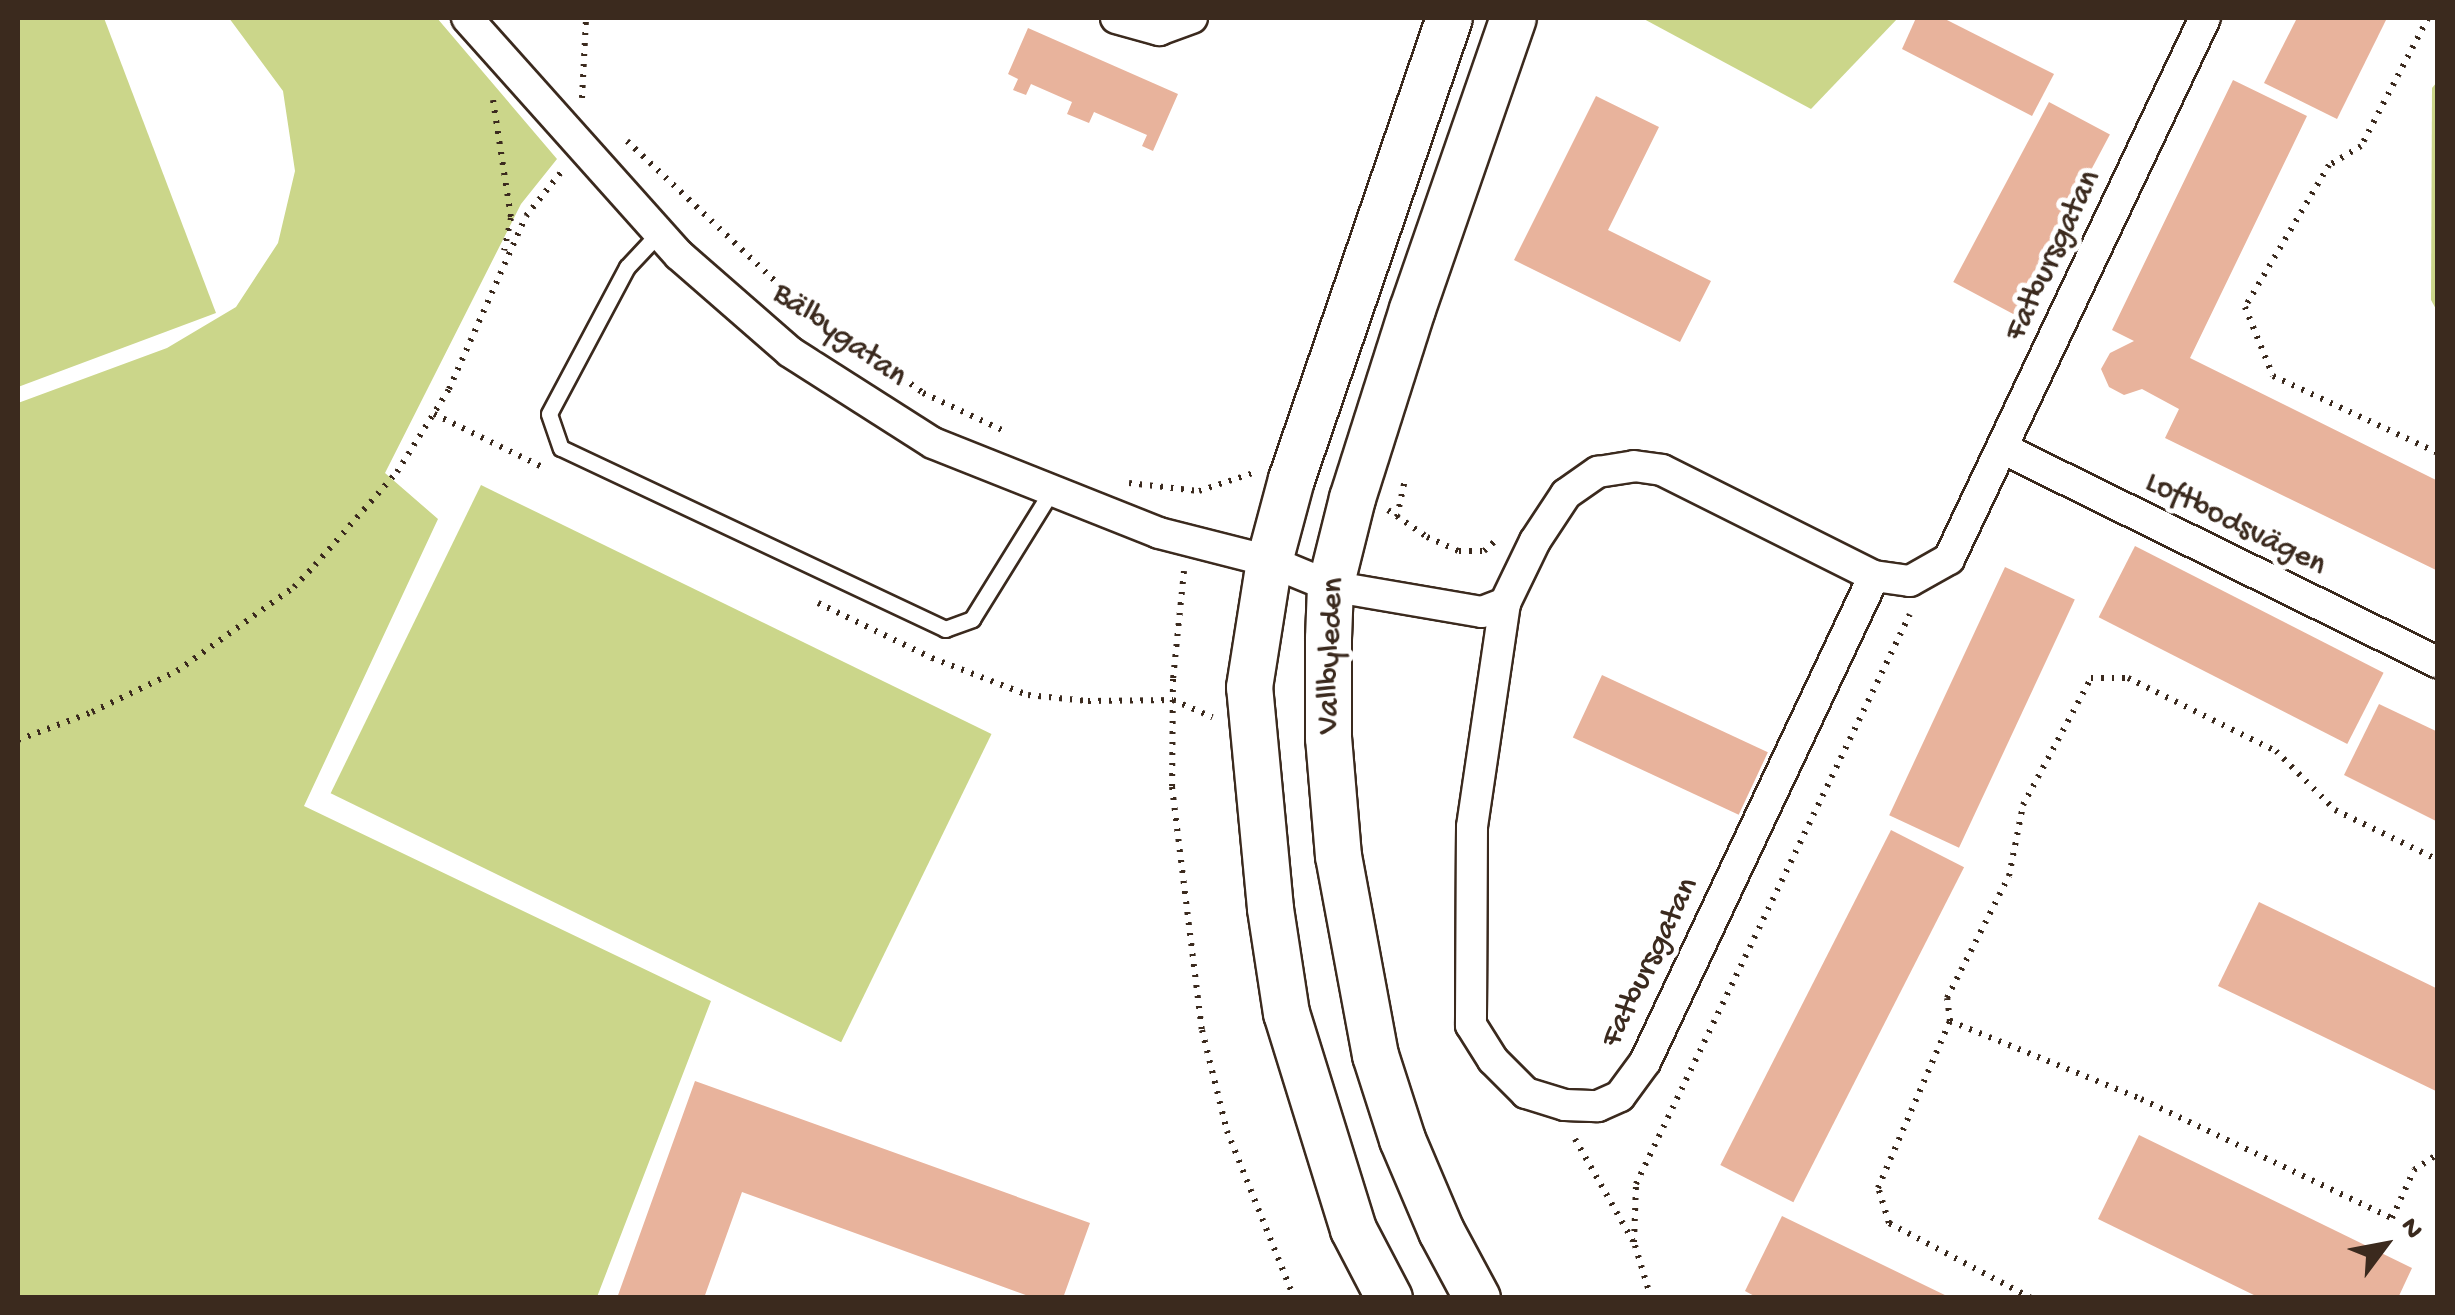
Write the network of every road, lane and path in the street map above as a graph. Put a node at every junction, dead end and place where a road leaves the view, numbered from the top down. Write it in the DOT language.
graph roads {
  1 [pos="467,18"];
  2 [pos="586,18"];
  3 [pos="1116,18"];
  4 [pos="1192,18"];
  5 [pos="1449,18"];
  6 [pos="1513,18"];
  7 [pos="2205,18"];
  8 [pos="2428,18"];
  9 [pos="492,95"];
  10 [pos="582,104"];
  11 [pos="586,152"];
  12 [pos="658,234"];
  13 [pos="502,261"];
  14 [pos="1004,432"];
  15 [pos="2002,448"];
  16 [pos="2438,453"];
  17 [pos="1114,477"];
  18 [pos="1050,493"];
  19 [pos="1352,498"];
  20 [pos="1504,532"];
  21 [pos="1190,541"];
  22 [pos="1269,560"];
  23 [pos="1874,576"];
  24 [pos="1910,580"];
  25 [pos="1330,586"];
  26 [pos="1504,602"];
  27 [pos="2438,663"];
  28 [pos="1173,700"];
  29 [pos="1214,717"];
  30 [pos="18,740"];
  31 [pos="2438,860"];
  32 [pos="1950,1022"];
  33 [pos="1554,1102"];
  34 [pos="2438,1154"];
  35 [pos="1634,1242"];
  36 [pos="1294,1298"];
  37 [pos="1388,1298"];
  38 [pos="1477,1298"];
  39 [pos="1651,1298"];
  40 [pos="2031,1298"];
  1 -- 11 [label="street, Bälbygatan"];
  2 -- 10 [label="path"];
  3 -- 4 [label="street"];
  5 -- 22 [label="main road, Vallbyleden"];
  6 -- 19 [label="main road, Vallbyleden"];
  7 -- 15 [label="street, Fatbursgatan"];
  8 -- 16 [label="path"];
  9 -- 13 [label="path"];
  11 -- 12 [label="street, Bälbygatan"];
  11 -- 13 [label="path"];
  11 -- 14 [label="path"];
  12 -- 18 [label="street, Bälbygatan"];
  12 -- 18 [label="lane"];
  13 -- 30 [label="path"];
  15 -- 24 [label="street, Fatbursgatan"];
  15 -- 27 [label="street, Loftbodsvägen"];
  17 -- 21 [label="path"];
  18 -- 21 [label="street, Bälbygatan"];
  19 -- 20 [label="path"];
  19 -- 25 [label="main road, Vallbyleden"];
  21 -- 22 [label="street, Bälbygatan"];
  21 -- 28 [label="path"];
  22 -- 25 [label="street"];
  22 -- 37 [label="main road, Vallbyleden"];
  23 -- 24 [label="street, Fatbursgatan"];
  23 -- 26 [label="street, Fatbursgatan"];
  23 -- 33 [label="street, Fatbursgatan"];
  24 -- 35 [label="path"];
  25 -- 26 [label="street"];
  25 -- 38 [label="main road, Vallbyleden"];
  26 -- 33 [label="street, Fatbursgatan"];
  28 -- 29 [label="path"];
  28 -- 36 [label="path"];
  31 -- 32 [label="path"];
  32 -- 34 [label="path"];
  32 -- 40 [label="path"];
  33 -- 35 [label="path"];
  35 -- 39 [label="path"];
}
